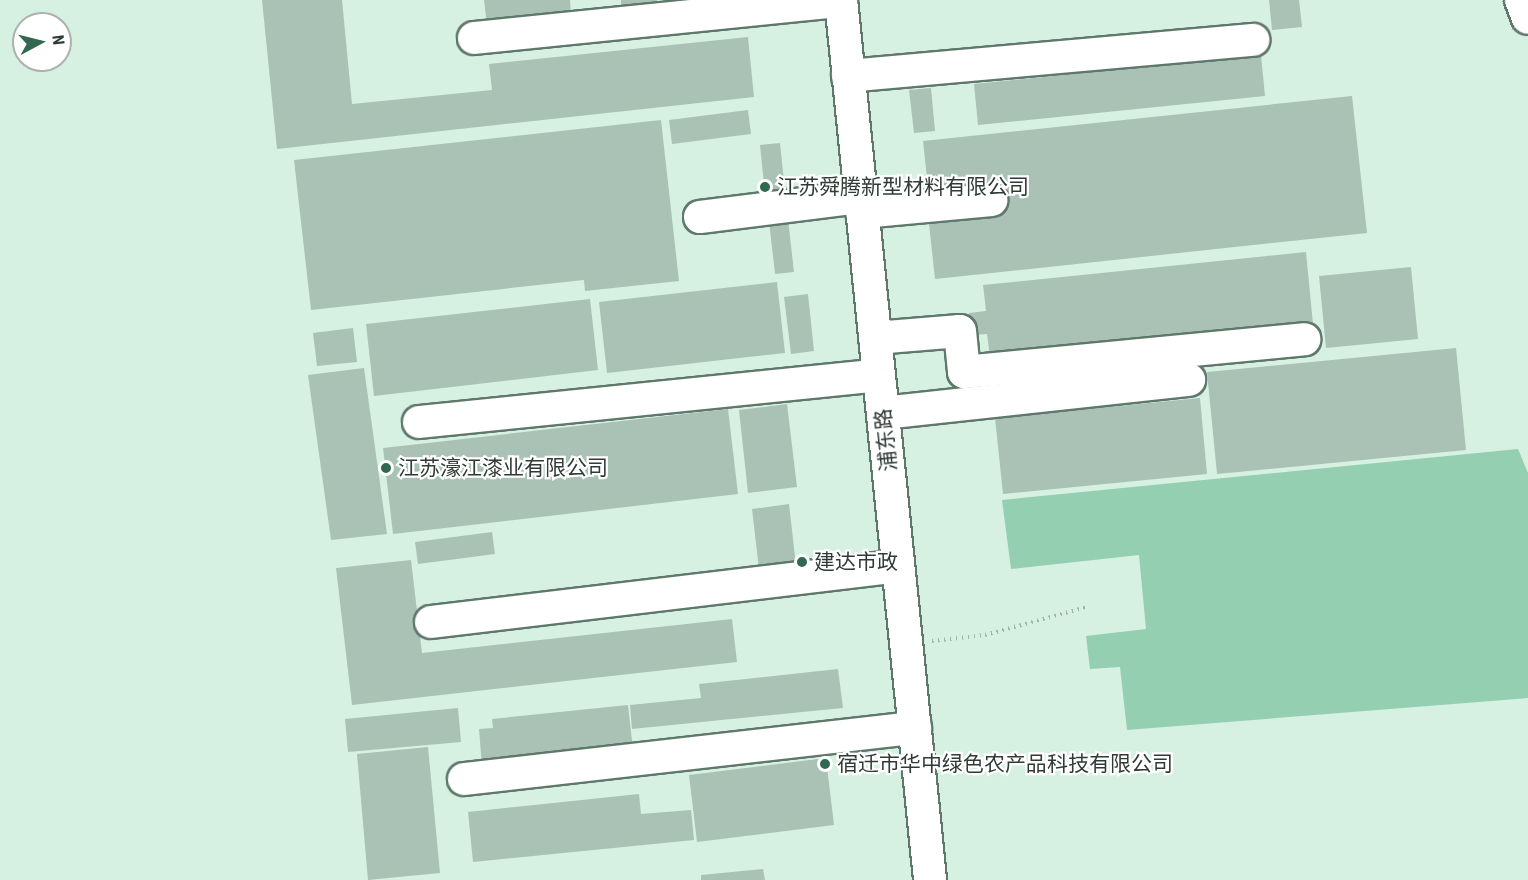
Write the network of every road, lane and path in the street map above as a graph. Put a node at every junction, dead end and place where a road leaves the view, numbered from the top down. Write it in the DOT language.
graph roads {
  1 [pos="841,0"];
  2 [pos="1521,0"];
  3 [pos="1528,18"];
  4 [pos="474,38"];
  5 [pos="1253,40"];
  6 [pos="848,76"];
  7 [pos="992,200"];
  8 [pos="861,204"];
  9 [pos="699,217"];
  10 [pos="875,339"];
  11 [pos="1304,339"];
  12 [pos="879,375"];
  13 [pos="1189,380"];
  14 [pos="883,413"];
  15 [pos="419,422"];
  16 [pos="898,566"];
  17 [pos="1086,607"];
  18 [pos="431,622"];
  19 [pos="906,643"];
  20 [pos="915,728"];
  21 [pos="464,779"];
  22 [pos="930,880"];
  1 -- 4 [label="street"];
  1 -- 6 [label="street, 浦东路"];
  2 -- 3 [label="street"];
  5 -- 6 [label="street"];
  6 -- 8 [label="street, 浦东路"];
  7 -- 8 [label="street"];
  8 -- 9 [label="street"];
  8 -- 10 [label="street, 浦东路"];
  10 -- 11 [label="street"];
  10 -- 12 [label="street, 浦东路"];
  12 -- 14 [label="street, 浦东路"];
  12 -- 15 [label="street"];
  13 -- 14 [label="street"];
  14 -- 16 [label="street, 浦东路"];
  16 -- 18 [label="street"];
  16 -- 19 [label="street, 浦东路"];
  17 -- 19 [label="path"];
  19 -- 20 [label="street, 浦东路"];
  20 -- 21 [label="street"];
  20 -- 22 [label="street, 浦东路"];
}
